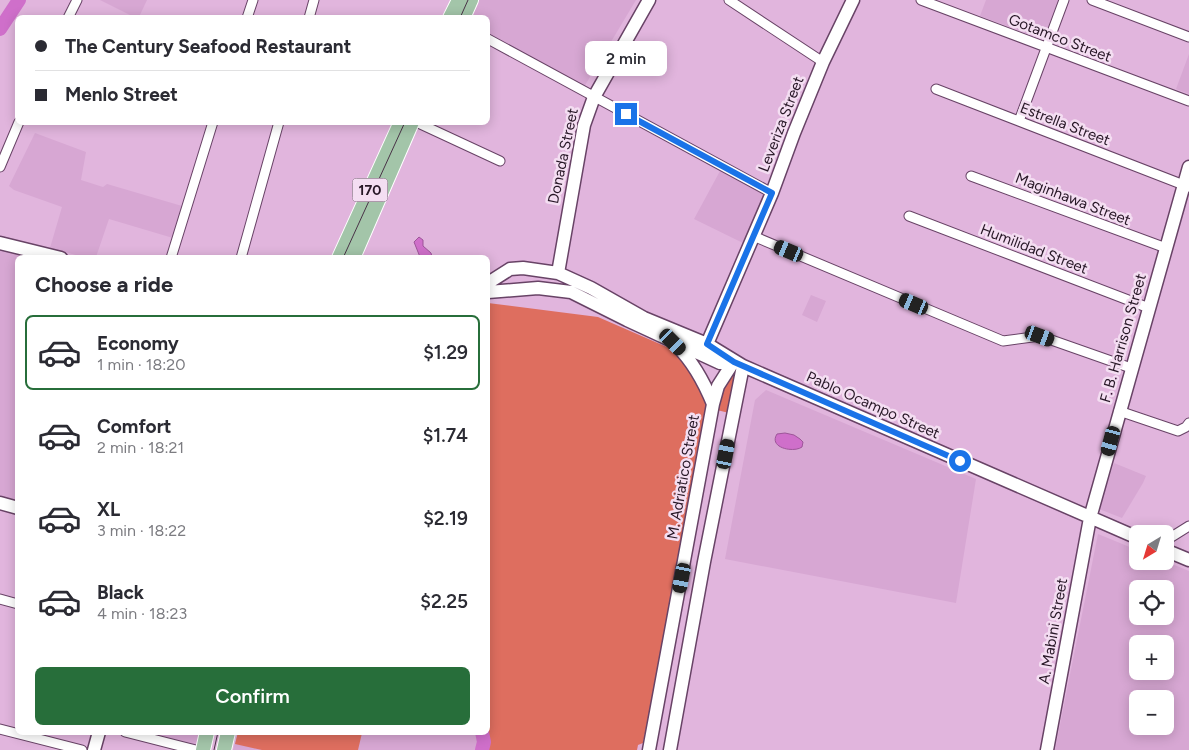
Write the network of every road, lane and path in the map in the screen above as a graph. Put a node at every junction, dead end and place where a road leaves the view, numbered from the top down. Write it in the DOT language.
graph roads {
  1 [pos="77,0"];
  2 [pos="253,0"];
  3 [pos="314,0"];
  4 [pos="459,0"];
  5 [pos="471,0"];
  6 [pos="649,0"];
  7 [pos="729,0"];
  8 [pos="853,0"];
  9 [pos="921,0"];
  10 [pos="1064,0"];
  11 [pos="1092,0"];
  12 [pos="70,15"];
  13 [pos="248,15"];
  14 [pos="310,15"];
  15 [pos="452,15"];
  16 [pos="464,15"];
  17 [pos="1189,37"];
  18 [pos="490,40"];
  19 [pos="1046,47"];
  20 [pos="823,62"];
  21 [pos="936,89"];
  22 [pos="594,97"];
  23 [pos="1189,101"];
  24 [pos="1019,121"];
  25 [pos="18,125"];
  26 [pos="212,125"];
  27 [pos="278,125"];
  28 [pos="400,125"];
  29 [pos="411,125"];
  30 [pos="422,125"];
  31 [pos="500,161"];
  32 [pos="0,167"];
  33 [pos="1189,167"];
  34 [pos="971,176"];
  35 [pos="1186,186"];
  36 [pos="772,193"];
  37 [pos="909,216"];
  38 [pos="753,236"];
  39 [pos="0,244"];
  40 [pos="1166,248"];
  41 [pos="48,255"];
  42 [pos="172,255"];
  43 [pos="242,255"];
  44 [pos="340,255"];
  45 [pos="354,255"];
  46 [pos="510,270"];
  47 [pos="558,273"];
  48 [pos="490,282"];
  49 [pos="571,285"];
  50 [pos="513,289"];
  51 [pos="490,292"];
  52 [pos="1149,308"];
  53 [pos="673,342"];
  54 [pos="707,344"];
  55 [pos="738,364"];
  56 [pos="1132,368"];
  57 [pos="713,404"];
  58 [pos="1119,411"];
  59 [pos="1189,423"];
  60 [pos="0,503"];
  61 [pos="15,507"];
  62 [pos="1090,518"];
  63 [pos="1189,526"];
  64 [pos="1129,534"];
  65 [pos="1174,535"];
  66 [pos="1174,554"];
  67 [pos="1189,560"];
  68 [pos="0,599"];
  69 [pos="15,603"];
  70 [pos="0,729"];
  71 [pos="15,733"];
  72 [pos="23,735"];
  73 [pos="98,735"];
  74 [pos="137,735"];
  75 [pos="206,735"];
  76 [pos="227,735"];
  77 [pos="82,750"];
  78 [pos="94,750"];
  79 [pos="196,750"];
  80 [pos="203,750"];
  81 [pos="224,750"];
  82 [pos="649,750"];
  83 [pos="670,750"];
  84 [pos="1047,750"];
  1 -- 12 [label="street"];
  2 -- 13 [label="street"];
  3 -- 14 [label="street"];
  4 -- 15 [label="main road"];
  5 -- 16 [label="main road"];
  6 -- 22 [label="main road, Donada Street"];
  7 -- 20 [label="street"];
  8 -- 20 [label="main road, Leveriza Street"];
  9 -- 19 [label="street, Gotamco Street"];
  10 -- 19 [label="street"];
  11 -- 17 [label="street"];
  18 -- 22 [label="street"];
  19 -- 23 [label="street, Gotamco Street"];
  19 -- 24 [label="street"];
  20 -- 36 [label="main road, Leveriza Street"];
  21 -- 24 [label="street, Estrella Street"];
  22 -- 36 [label="street"];
  22 -- 47 [label="main road, Donada Street"];
  24 -- 35 [label="street, Estrella Street"];
  25 -- 32 [label="street"];
  26 -- 42 [label="street"];
  27 -- 43 [label="street"];
  28 -- 44 [label="main road, 170"];
  29 -- 45 [label="main road, 170"];
  30 -- 31 [label="street"];
  33 -- 35 [label="main road, F. B. Harrison Street"];
  34 -- 40 [label="street, Maginhawa Street"];
  35 -- 40 [label="main road, F. B. Harrison Street"];
  36 -- 38 [label="main road, Leveriza Street"];
  37 -- 52 [label="street, Humilidad Street"];
  38 -- 54 [label="main road, Leveriza Street"];
  38 -- 56 [label="street"];
  39 -- 41 [label="main road"];
  40 -- 52 [label="main road, F. B. Harrison Street"];
  46 -- 47 [label="main road, Pablo Ocampo Street"];
  46 -- 48 [label="main road, Pablo Ocampo Street"];
  46 -- 50 [label="main road"];
  47 -- 49 [label="main road, Pablo Ocampo Street"];
  49 -- 50 [label="main road, Pablo Ocampo Street"];
  49 -- 53 [label="main road, Pablo Ocampo Street"];
  49 -- 54 [label="main road, Pablo Ocampo Street"];
  50 -- 51 [label="main road, Pablo Ocampo Street"];
  52 -- 56 [label="main road, F. B. Harrison Street"];
  53 -- 55 [label="main road, Pablo Ocampo Street"];
  53 -- 57 [label="main road"];
  54 -- 55 [label="main road, Pablo Ocampo Street"];
  55 -- 57 [label="main road, M. Adriatico Street"];
  55 -- 62 [label="main road, Pablo Ocampo Street"];
  55 -- 83 [label="main road"];
  56 -- 58 [label="main road, F. B. Harrison Street"];
  57 -- 82 [label="main road, M. Adriatico Street"];
  58 -- 59 [label="street"];
  58 -- 62 [label="main road, F. B. Harrison Street"];
  60 -- 61 [label="main road"];
  62 -- 64 [label="main road, Pablo Ocampo Street"];
  62 -- 84 [label="main road, A. Mabini Street"];
  63 -- 65 [label="street"];
  66 -- 67 [label="main road"];
  68 -- 69 [label="street"];
  70 -- 71 [label="street"];
  72 -- 77 [label="street"];
  73 -- 78 [label="main road"];
  74 -- 79 [label="street"];
  75 -- 80 [label="main road"];
  76 -- 81 [label="main road"];
}
